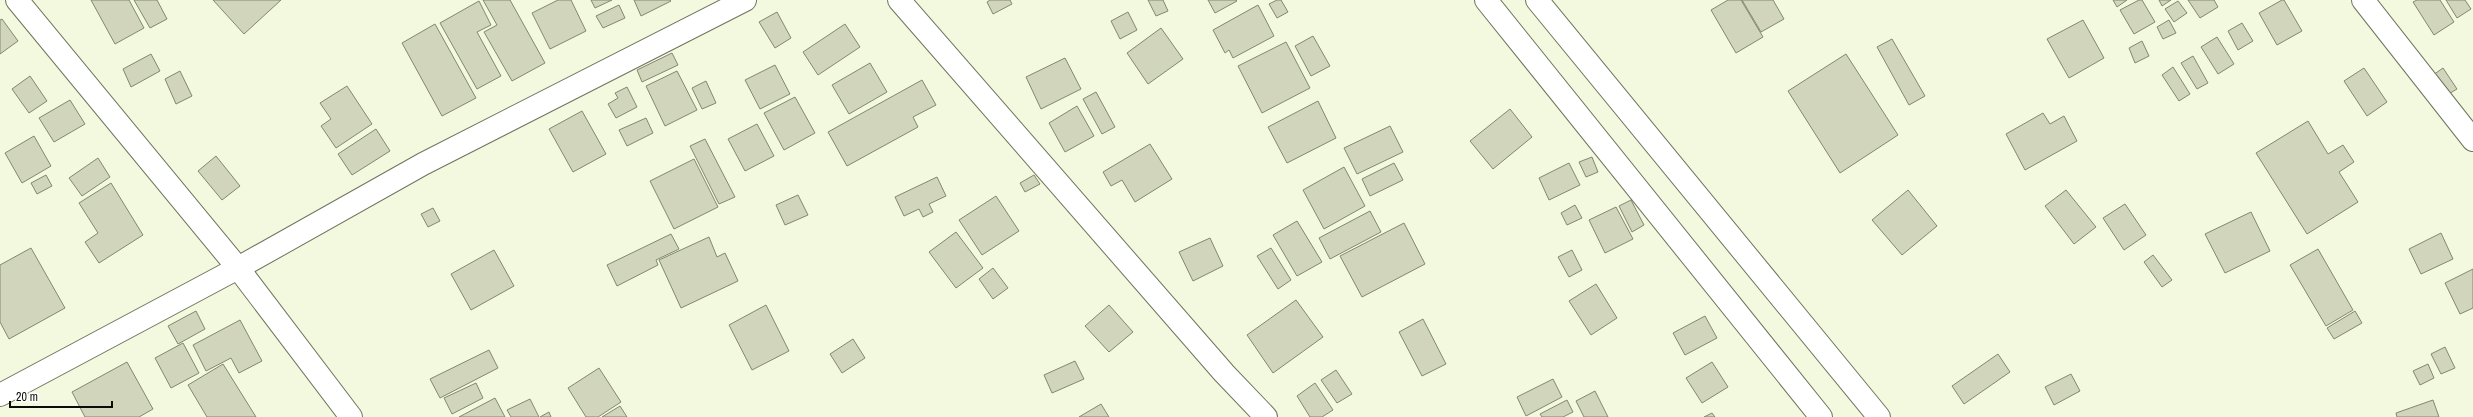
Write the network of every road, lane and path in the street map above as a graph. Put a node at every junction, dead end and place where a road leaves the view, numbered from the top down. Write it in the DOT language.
graph roads {
  1 [pos="17,0"];
  2 [pos="745,0"];
  3 [pos="899,0"];
  4 [pos="1486,0"];
  5 [pos="1536,0"];
  6 [pos="2362,0"];
  7 [pos="2473,140"];
  8 [pos="238,268"];
  9 [pos="0,395"];
  10 [pos="351,417"];
  11 [pos="1266,417"];
  12 [pos="1821,417"];
  13 [pos="1879,417"];
  1 -- 8 [label="street"];
  2 -- 8 [label="street"];
  3 -- 11 [label="street"];
  4 -- 12 [label="street"];
  5 -- 13 [label="street"];
  6 -- 7 [label="street"];
  8 -- 9 [label="street"];
  8 -- 10 [label="street"];
}
